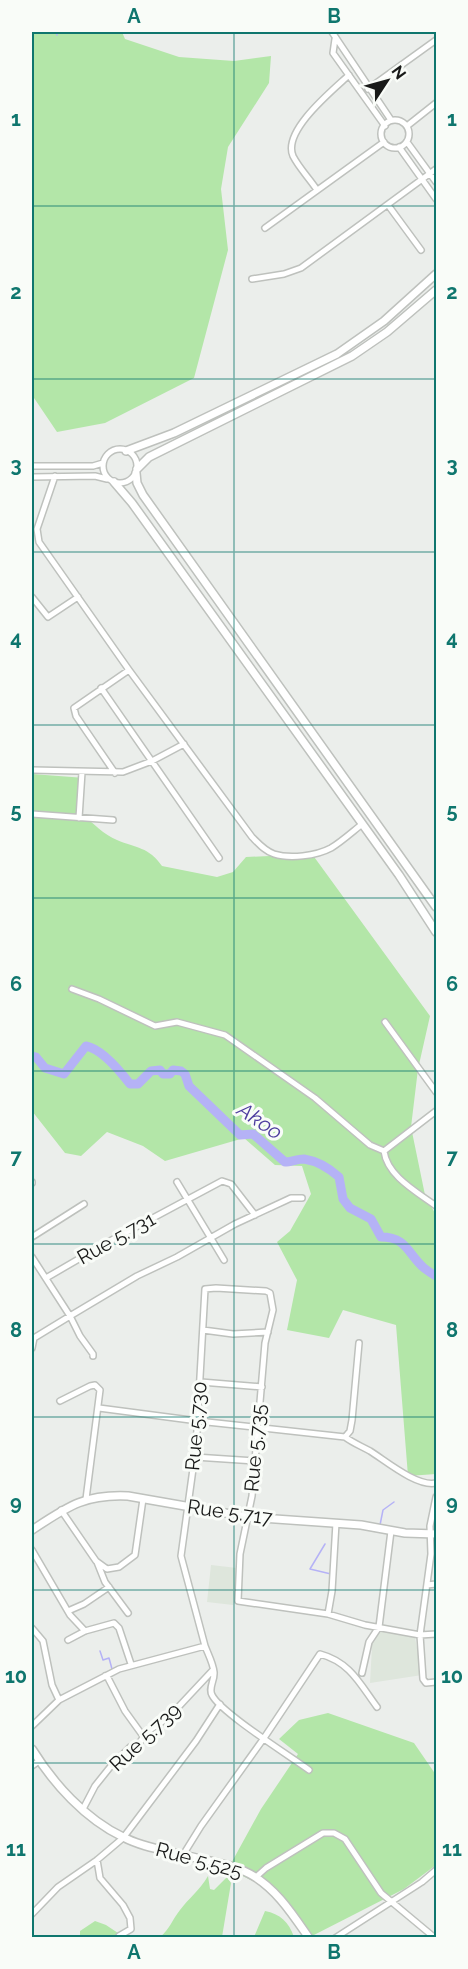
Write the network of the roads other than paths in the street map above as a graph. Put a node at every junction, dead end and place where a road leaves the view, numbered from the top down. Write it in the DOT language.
graph roads {
  1 [pos="332,32"];
  2 [pos="335,39"];
  3 [pos="436,40"];
  4 [pos="349,75"];
  5 [pos="369,88"];
  6 [pos="362,93"];
  7 [pos="436,104"];
  8 [pos="392,120"];
  9 [pos="384,126"];
  10 [pos="406,126"];
  11 [pos="384,142"];
  12 [pos="407,142"];
  13 [pos="399,147"];
  14 [pos="436,169"];
  15 [pos="430,174"];
  16 [pos="422,179"];
  17 [pos="436,182"];
  18 [pos="317,190"];
  19 [pos="436,199"];
  20 [pos="388,205"];
  21 [pos="265,228"];
  22 [pos="421,250"];
  23 [pos="436,274"];
  24 [pos="252,279"];
  25 [pos="436,290"];
  26 [pos="126,451"];
  27 [pos="103,464"];
  28 [pos="32,466"];
  29 [pos="136,471"];
  30 [pos="55,476"];
  31 [pos="32,477"];
  32 [pos="112,481"];
  33 [pos="34,538"];
  34 [pos="32,597"];
  35 [pos="78,597"];
  36 [pos="129,669"];
  37 [pos="274,677"];
  38 [pos="261,685"];
  39 [pos="101,688"];
  40 [pos="184,744"];
  41 [pos="152,761"];
  42 [pos="32,770"];
  43 [pos="82,772"];
  44 [pos="115,773"];
  45 [pos="32,814"];
  46 [pos="80,818"];
  47 [pos="113,820"];
  48 [pos="361,825"];
  49 [pos="219,858"];
  50 [pos="436,907"];
  51 [pos="436,932"];
  52 [pos="72,989"];
  53 [pos="385,1022"];
  54 [pos="436,1092"];
  55 [pos="436,1111"];
  56 [pos="384,1151"];
  57 [pos="177,1182"];
  58 [pos="302,1198"];
  59 [pos="187,1199"];
  60 [pos="84,1204"];
  61 [pos="436,1206"];
  62 [pos="255,1215"];
  63 [pos="32,1237"];
  64 [pos="212,1238"];
  65 [pos="32,1257"];
  66 [pos="224,1260"];
  67 [pos="46,1278"];
  68 [pos="270,1293"];
  69 [pos="70,1316"];
  70 [pos="203,1330"];
  71 [pos="267,1332"];
  72 [pos="33,1336"];
  73 [pos="359,1343"];
  74 [pos="32,1348"];
  75 [pos="93,1356"];
  76 [pos="201,1382"];
  77 [pos="261,1387"];
  78 [pos="60,1401"];
  79 [pos="99,1408"];
  80 [pos="198,1421"];
  81 [pos="257,1427"];
  82 [pos="345,1437"];
  83 [pos="195,1457"];
  84 [pos="255,1461"];
  85 [pos="436,1484"];
  86 [pos="436,1497"];
  87 [pos="86,1498"];
  88 [pos="143,1499"];
  89 [pos="188,1507"];
  90 [pos="62,1510"];
  91 [pos="248,1517"];
  92 [pos="336,1523"];
  93 [pos="32,1530"];
  94 [pos="391,1531"];
  95 [pos="434,1535"];
  96 [pos="32,1550"];
  97 [pos="96,1561"];
  98 [pos="436,1584"];
  99 [pos="427,1585"];
  100 [pos="109,1587"];
  101 [pos="68,1611"];
  102 [pos="128,1613"];
  103 [pos="328,1614"];
  104 [pos="379,1626"];
  105 [pos="32,1628"];
  106 [pos="85,1631"];
  107 [pos="436,1634"];
  108 [pos="420,1635"];
  109 [pos="68,1640"];
  110 [pos="205,1646"];
  111 [pos="131,1664"];
  112 [pos="213,1670"];
  113 [pos="362,1673"];
  114 [pos="105,1677"];
  115 [pos="436,1682"];
  116 [pos="59,1700"];
  117 [pos="220,1704"];
  118 [pos="377,1707"];
  119 [pos="32,1726"];
  120 [pos="143,1736"];
  121 [pos="264,1738"];
  122 [pos="32,1749"];
  123 [pos="39,1761"];
  124 [pos="32,1766"];
  125 [pos="309,1770"];
  126 [pos="83,1809"];
  127 [pos="123,1838"];
  128 [pos="183,1855"];
  129 [pos="96,1860"];
  130 [pos="436,1870"];
  131 [pos="256,1877"];
  132 [pos="392,1900"];
  133 [pos="32,1914"];
  134 [pos="119,1936"];
  135 [pos="309,1938"];
  136 [pos="335,1938"];
  137 [pos="435,1938"];
  1 -- 2 [label="street"];
  2 -- 4 [label="street"];
  2 -- 5 [label="street"];
  3 -- 5 [label="street"];
  4 -- 6 [label="street"];
  4 -- 18 [label="street"];
  5 -- 6 [label="street"];
  5 -- 8 [label="street"];
  6 -- 9 [label="street"];
  7 -- 10 [label="street"];
  8 -- 9 [label="street"];
  8 -- 10 [label="street"];
  9 -- 11 [label="street"];
  10 -- 12 [label="street"];
  11 -- 13 [label="street"];
  11 -- 18 [label="street"];
  12 -- 13 [label="street"];
  12 -- 15 [label="street"];
  13 -- 16 [label="street"];
  14 -- 15 [label="street"];
  15 -- 16 [label="street"];
  15 -- 17 [label="street"];
  16 -- 19 [label="street"];
  16 -- 20 [label="street"];
  18 -- 21 [label="street"];
  20 -- 22 [label="street"];
  20 -- 24 [label="street"];
  23 -- 26 [label="street"];
  25 -- 29 [label="street"];
  26 -- 27 [label="street"];
  26 -- 29 [label="street"];
  27 -- 28 [label="street"];
  27 -- 32 [label="street"];
  29 -- 32 [label="street"];
  29 -- 37 [label="street"];
  30 -- 31 [label="street"];
  30 -- 32 [label="street"];
  30 -- 33 [label="street"];
  32 -- 38 [label="street"];
  33 -- 35 [label="street"];
  34 -- 35 [label="street"];
  35 -- 36 [label="street"];
  36 -- 39 [label="street"];
  36 -- 40 [label="street"];
  37 -- 38 [label="street"];
  37 -- 50 [label="street"];
  38 -- 48 [label="street"];
  39 -- 41 [label="street"];
  39 -- 44 [label="street"];
  40 -- 41 [label="street"];
  40 -- 48 [label="street"];
  41 -- 44 [label="street"];
  41 -- 49 [label="street"];
  42 -- 43 [label="street"];
  43 -- 44 [label="street"];
  43 -- 46 [label="street"];
  45 -- 46 [label="street"];
  46 -- 47 [label="street"];
  48 -- 51 [label="street"];
  52 -- 56 [label="street"];
  53 -- 54 [label="street"];
  55 -- 56 [label="street"];
  56 -- 61 [label="street"];
  57 -- 59 [label="street"];
  58 -- 62 [label="street"];
  59 -- 62 [label="street, Rue 5.731"];
  59 -- 64 [label="street"];
  59 -- 67 [label="street, Rue 5.731"];
  60 -- 63 [label="street"];
  62 -- 64 [label="street"];
  64 -- 66 [label="street"];
  64 -- 69 [label="street"];
  65 -- 67 [label="street"];
  67 -- 69 [label="street"];
  68 -- 70 [label="street, Rue 5.730"];
  68 -- 71 [label="street, Rue 5.735"];
  69 -- 72 [label="street"];
  69 -- 75 [label="street"];
  70 -- 71 [label="street"];
  70 -- 76 [label="street, Rue 5.730"];
  71 -- 77 [label="street, Rue 5.735"];
  72 -- 74 [label="street"];
  73 -- 82 [label="street"];
  76 -- 77 [label="street"];
  76 -- 80 [label="street, Rue 5.730"];
  77 -- 81 [label="street, Rue 5.735"];
  78 -- 79 [label="street"];
  79 -- 80 [label="street"];
  79 -- 87 [label="street"];
  80 -- 81 [label="street"];
  80 -- 83 [label="street, Rue 5.730"];
  81 -- 82 [label="street"];
  81 -- 84 [label="street, Rue 5.735"];
  82 -- 85 [label="street"];
  83 -- 84 [label="street"];
  83 -- 89 [label="street, Rue 5.730"];
  84 -- 91 [label="street, Rue 5.735"];
  85 -- 86 [label="street"];
  86 -- 95 [label="street"];
  87 -- 88 [label="street, Rue 5.717"];
  87 -- 90 [label="street, Rue 5.717"];
  88 -- 89 [label="street, Rue 5.717"];
  88 -- 97 [label="street"];
  89 -- 91 [label="street, Rue 5.717"];
  89 -- 110 [label="street, Rue 5.730"];
  90 -- 93 [label="street, Rue 5.717"];
  90 -- 97 [label="street"];
  91 -- 92 [label="street, Rue 5.717"];
  91 -- 103 [label="street, Rue 5.735"];
  92 -- 94 [label="street, Rue 5.717"];
  92 -- 103 [label="street"];
  94 -- 95 [label="street, Rue 5.717"];
  94 -- 104 [label="street"];
  95 -- 99 [label="street"];
  96 -- 101 [label="street"];
  97 -- 100 [label="street"];
  98 -- 99 [label="street"];
  99 -- 108 [label="street"];
  100 -- 101 [label="street"];
  100 -- 102 [label="street"];
  101 -- 106 [label="street"];
  103 -- 104 [label="street"];
  104 -- 108 [label="street"];
  104 -- 113 [label="street"];
  105 -- 116 [label="street"];
  106 -- 109 [label="street"];
  106 -- 111 [label="street"];
  107 -- 108 [label="street"];
  108 -- 115 [label="street"];
  110 -- 111 [label="street"];
  110 -- 112 [label="street, Rue 5.730"];
  111 -- 114 [label="street"];
  112 -- 117 [label="street, Rue 5.730"];
  112 -- 120 [label="street, Rue 5.739"];
  114 -- 116 [label="street"];
  114 -- 120 [label="street"];
  116 -- 119 [label="street"];
  117 -- 121 [label="street"];
  117 -- 127 [label="street"];
  118 -- 121 [label="street"];
  120 -- 126 [label="street, Rue 5.739"];
  121 -- 125 [label="street"];
  121 -- 128 [label="street"];
  122 -- 123 [label="street, Rue 5.525"];
  123 -- 124 [label="street"];
  123 -- 126 [label="street, Rue 5.525"];
  126 -- 127 [label="street, Rue 5.525"];
  127 -- 128 [label="street, Rue 5.525"];
  127 -- 129 [label="street"];
  128 -- 131 [label="street, Rue 5.525"];
  129 -- 133 [label="street"];
  129 -- 134 [label="street"];
  130 -- 132 [label="street"];
  131 -- 132 [label="street"];
  131 -- 135 [label="street, Rue 5.525"];
  132 -- 136 [label="street"];
  132 -- 137 [label="street"];
}
